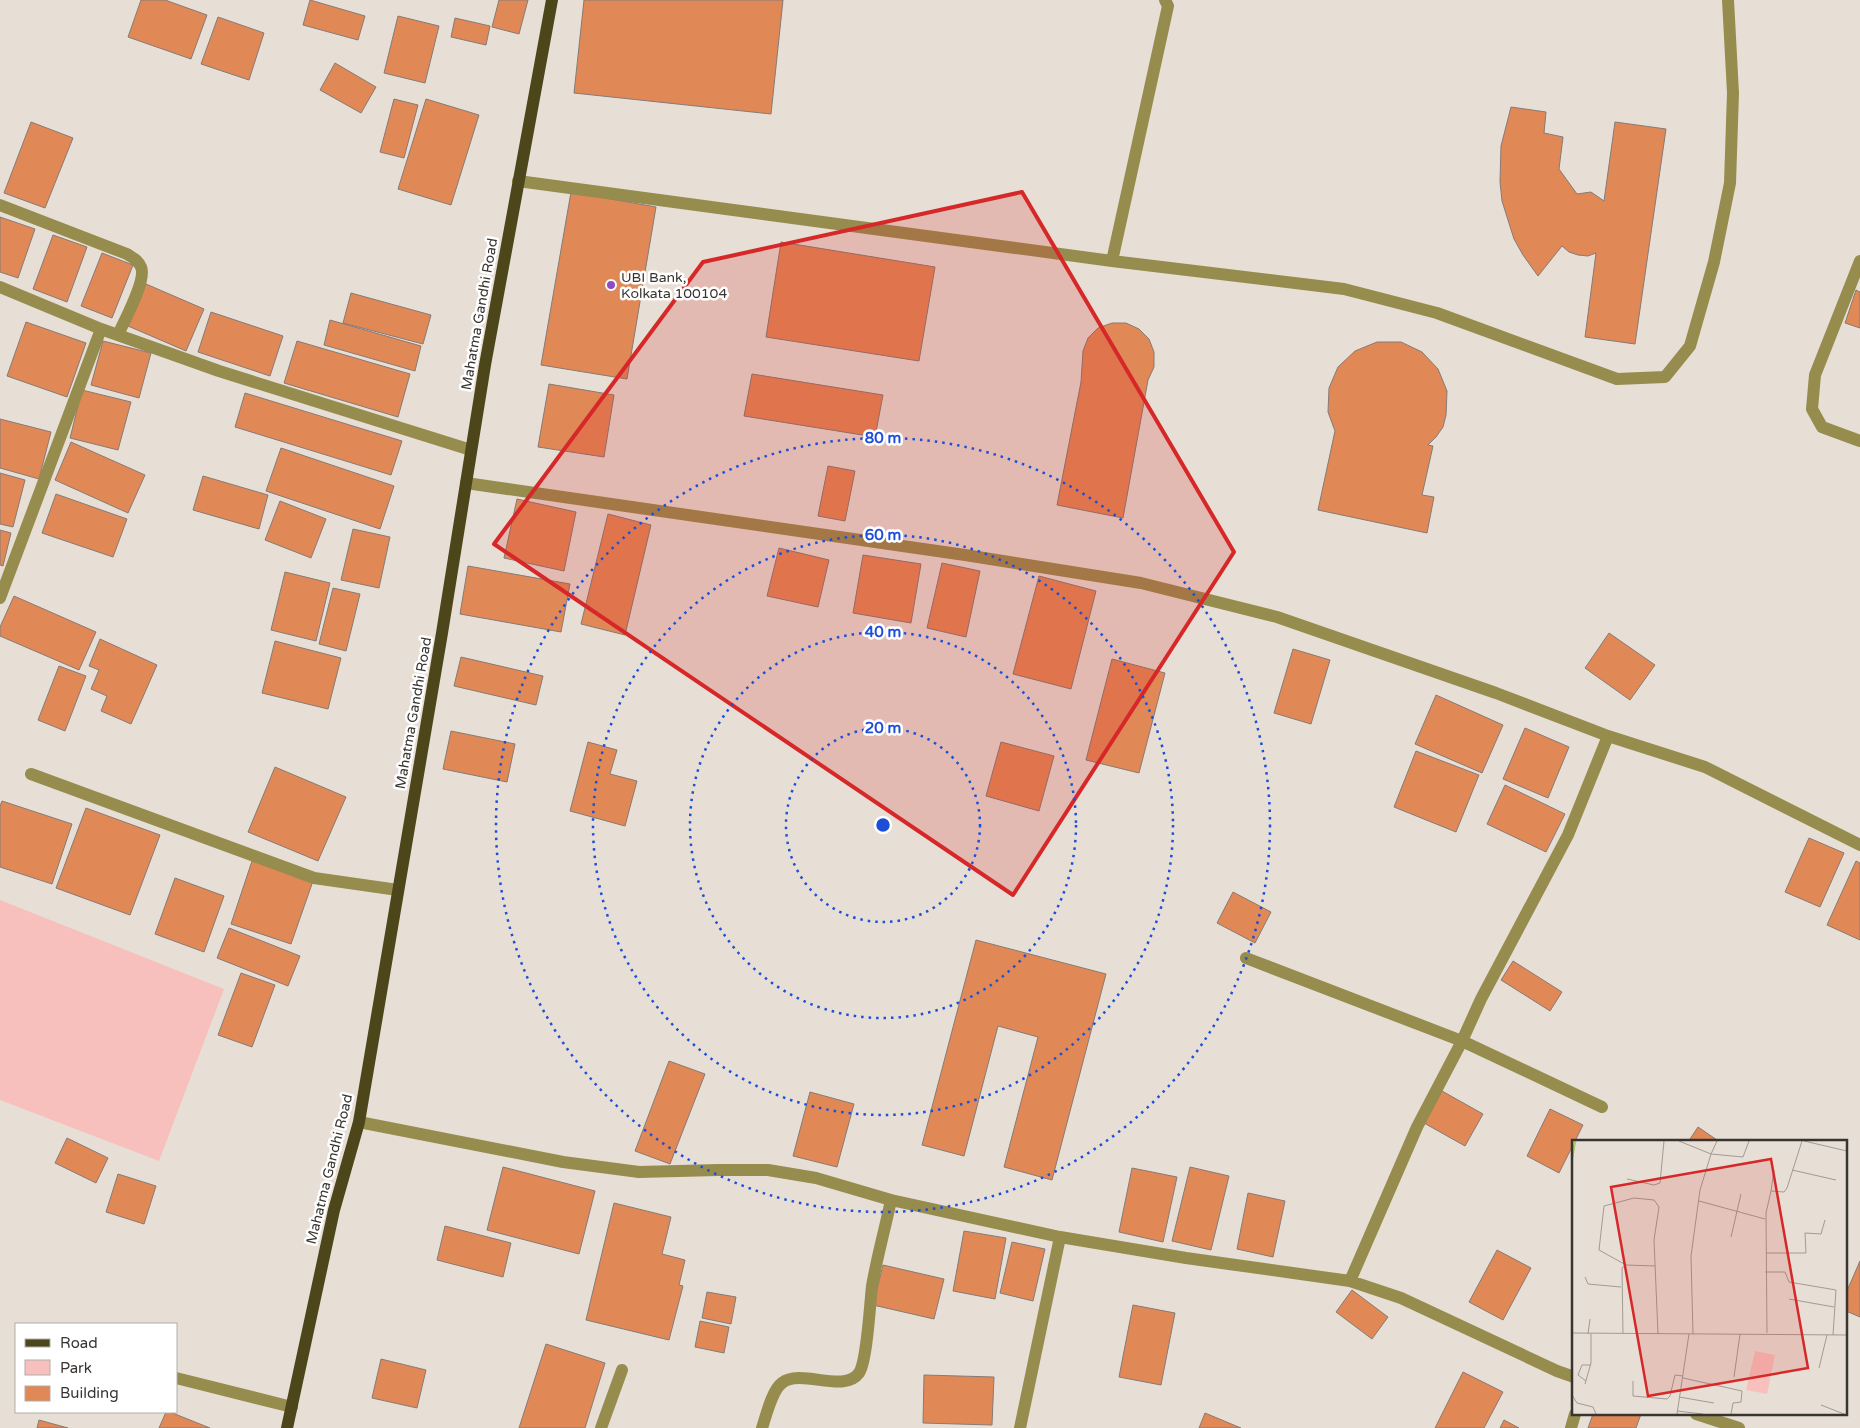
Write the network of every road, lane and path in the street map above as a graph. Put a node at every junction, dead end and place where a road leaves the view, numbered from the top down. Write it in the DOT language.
graph roads {
  1 [pos="552,0"];
  2 [pos="1728,0"];
  3 [pos="1169,2"];
  4 [pos="518,181"];
  5 [pos="0,205"];
  6 [pos="1112,261"];
  7 [pos="1860,261"];
  8 [pos="0,287"];
  9 [pos="101,330"];
  10 [pos="118,335"];
  11 [pos="1860,441"];
  12 [pos="471,450"];
  13 [pos="466,483"];
  14 [pos="0,598"];
  15 [pos="1608,736"];
  16 [pos="31,774"];
  17 [pos="1860,845"];
  18 [pos="398,890"];
  19 [pos="1246,958"];
  20 [pos="1462,1041"];
  21 [pos="1602,1107"];
  22 [pos="359,1122"];
  23 [pos="891,1200"];
  24 [pos="1060,1236"];
  25 [pos="1350,1281"];
  26 [pos="622,1370"];
  27 [pos="1572,1376"];
  28 [pos="178,1378"];
  29 [pos="292,1407"];
  30 [pos="1702,1416"];
  31 [pos="288,1428"];
  32 [pos="601,1428"];
  33 [pos="762,1428"];
  34 [pos="1020,1428"];
  35 [pos="1739,1428"];
  1 -- 4 [label="main road, Mahatma Gandhi Road"];
  2 -- 6 [label="street"];
  3 -- 6 [label="street"];
  4 -- 6 [label="street"];
  4 -- 12 [label="main road, Mahatma Gandhi Road"];
  5 -- 10 [label="street"];
  7 -- 11 [label="street"];
  8 -- 9 [label="street"];
  9 -- 10 [label="street"];
  9 -- 14 [label="street"];
  10 -- 12 [label="street"];
  12 -- 13 [label="main road, Mahatma Gandhi Road"];
  13 -- 15 [label="street"];
  13 -- 18 [label="main road, Mahatma Gandhi Road"];
  15 -- 17 [label="street"];
  15 -- 20 [label="street"];
  16 -- 18 [label="street"];
  18 -- 22 [label="main road, Mahatma Gandhi Road"];
  19 -- 20 [label="street"];
  20 -- 21 [label="street"];
  20 -- 25 [label="street"];
  22 -- 23 [label="street"];
  22 -- 29 [label="main road, Mahatma Gandhi Road"];
  23 -- 24 [label="street"];
  23 -- 33 [label="street"];
  24 -- 25 [label="street"];
  24 -- 34 [label="street"];
  25 -- 27 [label="street"];
  26 -- 32 [label="street"];
  28 -- 29 [label="street"];
  29 -- 31 [label="main road, Mahatma Gandhi Road"];
  30 -- 35 [label="street"];
}
